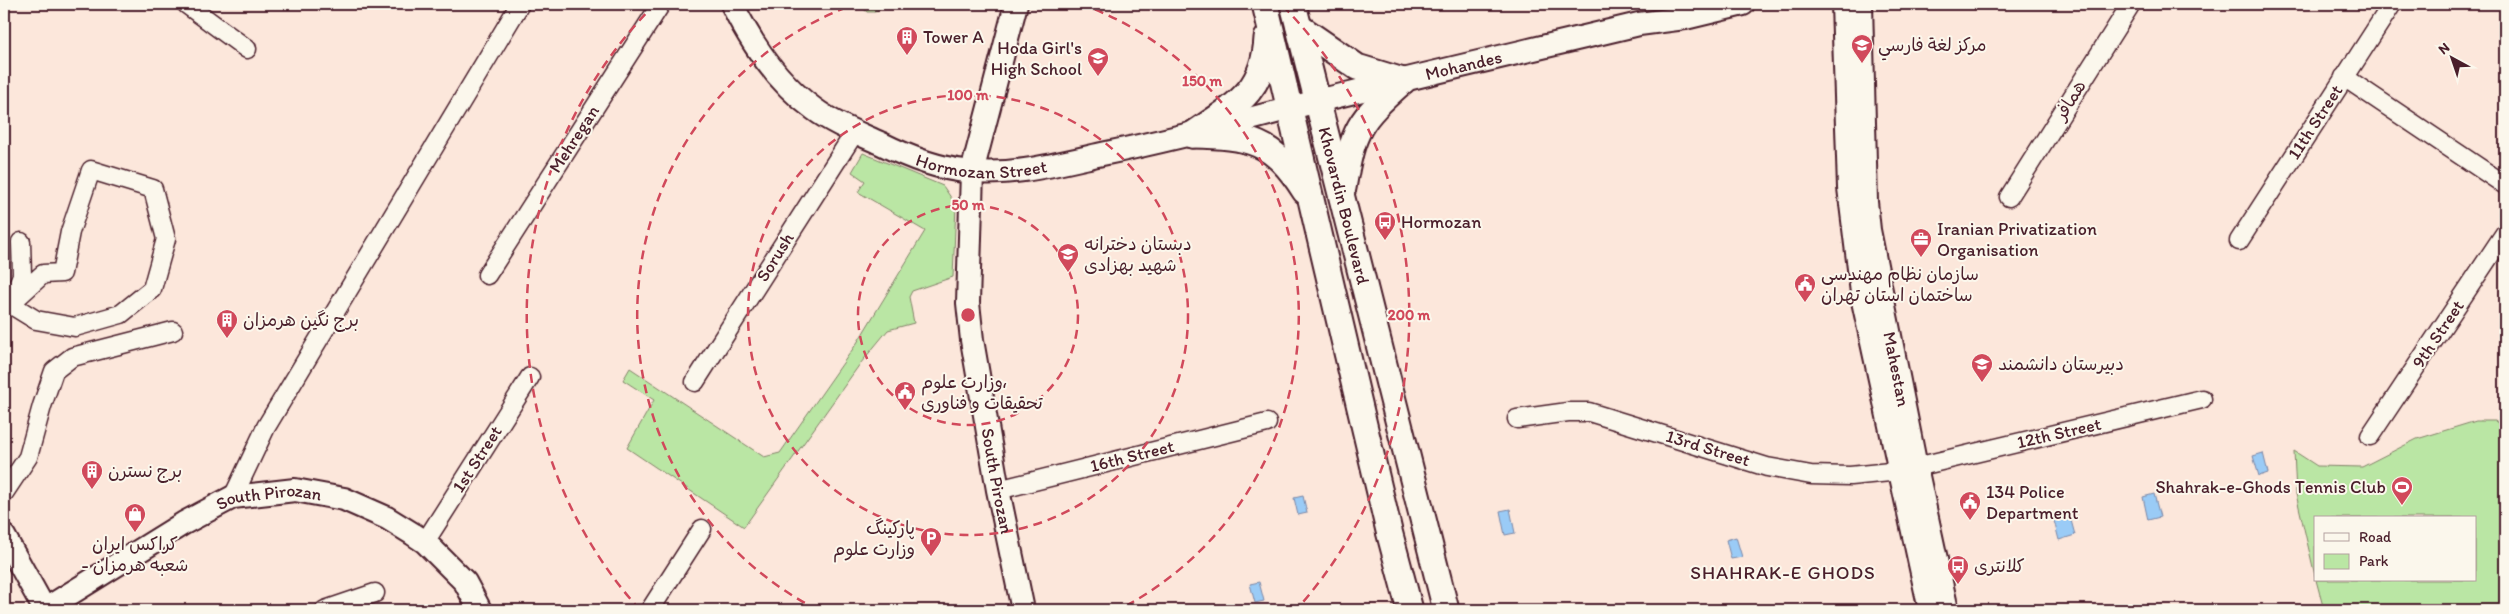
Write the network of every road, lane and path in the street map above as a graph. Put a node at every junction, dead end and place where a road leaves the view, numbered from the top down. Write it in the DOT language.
graph roads {
  1 [pos="186,4"];
  2 [pos="520,4"];
  3 [pos="661,4"];
  4 [pos="732,4"];
  5 [pos="1016,4"];
  6 [pos="1687,4"];
  7 [pos="1743,4"];
  8 [pos="1843,4"];
  9 [pos="1861,4"];
  10 [pos="2131,4"];
  11 [pos="2392,4"];
  12 [pos="1266,11"];
  13 [pos="1296,15"];
  14 [pos="1639,24"];
  15 [pos="247,50"];
  16 [pos="2344,77"];
  17 [pos="1403,81"];
  18 [pos="1318,102"];
  19 [pos="1289,109"];
  20 [pos="855,132"];
  21 [pos="1192,135"];
  22 [pos="972,172"];
  23 [pos="2505,185"];
  24 [pos="2009,197"];
  25 [pos="1342,198"];
  26 [pos="1314,205"];
  27 [pos="2505,233"];
  28 [pos="2239,241"];
  29 [pos="21,242"];
  30 [pos="487,275"];
  31 [pos="7,304"];
  32 [pos="1875,313"];
  33 [pos="172,331"];
  34 [pos="530,377"];
  35 [pos="695,382"];
  36 [pos="2202,399"];
  37 [pos="1517,419"];
  38 [pos="1267,423"];
  39 [pos="2370,436"];
  40 [pos="1908,469"];
  41 [pos="998,490"];
  42 [pos="4,493"];
  43 [pos="232,497"];
  44 [pos="702,529"];
  45 [pos="4,536"];
  46 [pos="425,542"];
  47 [pos="375,593"];
  48 [pos="45,610"];
  49 [pos="325,610"];
  50 [pos="480,610"];
  51 [pos="650,610"];
  52 [pos="1023,610"];
  53 [pos="1410,610"];
  54 [pos="1446,610"];
  55 [pos="1930,610"];
  56 [pos="1947,610"];
  1 -- 15 [label="street"];
  2 -- 43 [label="street"];
  3 -- 30 [label="street, Mehregan"];
  4 -- 20 [label="street, Hormozan Street"];
  5 -- 22 [label="street, South Pirozan"];
  6 -- 14 [label="street, Mohandes"];
  7 -- 14 [label="street, Mohandes"];
  8 -- 32 [label="street"];
  9 -- 32 [label="street, Mahestan"];
  10 -- 24 [label="street, همافر"];
  11 -- 16 [label="street, 11th Street"];
  12 -- 19 [label="main road, Khovardin Boulevard"];
  12 -- 21 [label="main road"];
  13 -- 17 [label="main road"];
  13 -- 18 [label="main road, Khovardin Boulevard"];
  14 -- 17 [label="street, Mohandes"];
  16 -- 23 [label="street"];
  16 -- 28 [label="street, 11th Street"];
  17 -- 18 [label="street, Mohandes"];
  17 -- 25 [label="main road"];
  18 -- 19 [label="street, Mohandes"];
  18 -- 25 [label="main road, Khovardin Boulevard"];
  19 -- 21 [label="street, Hormozan Street"];
  19 -- 26 [label="main road, Khovardin Boulevard"];
  20 -- 22 [label="street, Hormozan Street"];
  20 -- 35 [label="street, Sorush"];
  21 -- 22 [label="street, Hormozan Street"];
  21 -- 26 [label="main road"];
  22 -- 41 [label="street, South Pirozan"];
  25 -- 54 [label="main road, Khovardin Boulevard"];
  26 -- 53 [label="main road, Khovardin Boulevard"];
  27 -- 39 [label="street, 9th Street"];
  29 -- 31 [label="street"];
  31 -- 31 [label="street"];
  32 -- 40 [label="street, Mahestan"];
  33 -- 42 [label="street"];
  34 -- 46 [label="street, 1st Street"];
  36 -- 40 [label="street, 12th Street"];
  37 -- 40 [label="street, 13rd Street"];
  38 -- 41 [label="street, 16th Street"];
  40 -- 55 [label="street"];
  40 -- 56 [label="street, Mahestan"];
  41 -- 52 [label="street, South Pirozan"];
  43 -- 46 [label="street, South Pirozan"];
  43 -- 48 [label="street, South Pirozan"];
  44 -- 51 [label="street"];
  45 -- 48 [label="street"];
  46 -- 50 [label="street, South Pirozan"];
  47 -- 49 [label="street"];
}
